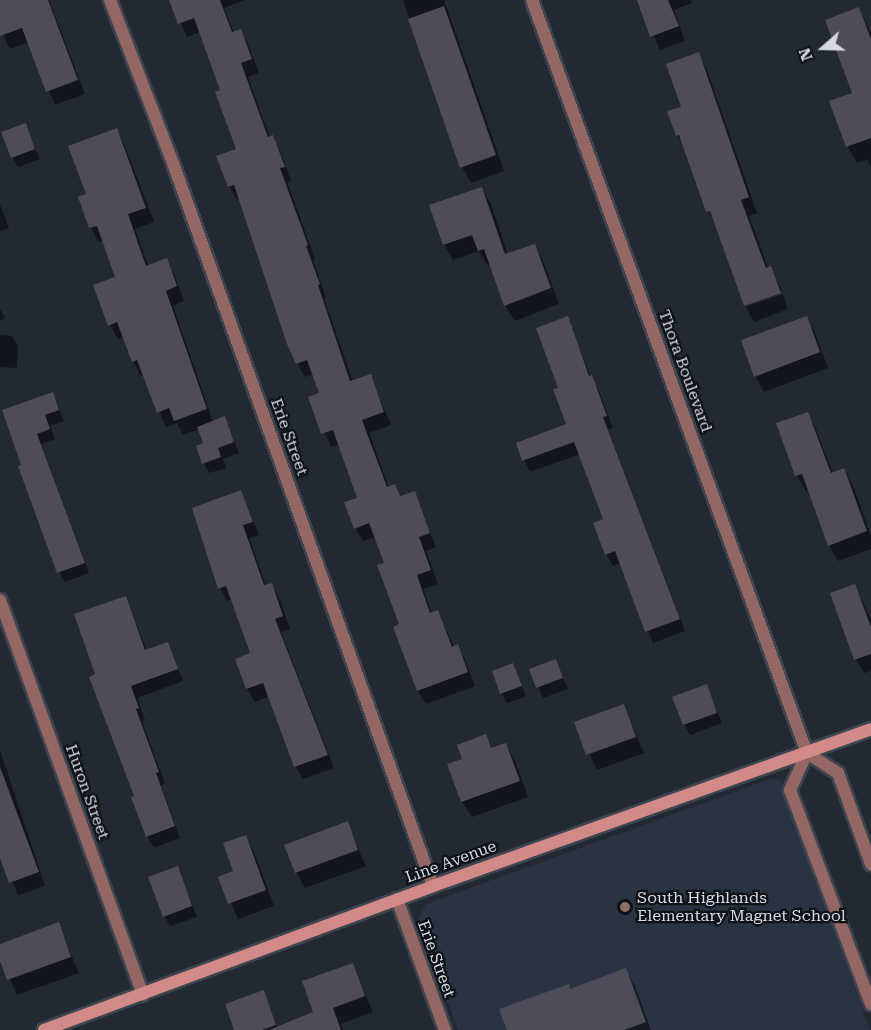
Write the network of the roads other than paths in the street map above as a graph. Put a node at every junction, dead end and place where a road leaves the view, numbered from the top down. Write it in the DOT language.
graph roads {
  1 [pos="110,0"];
  2 [pos="532,0"];
  3 [pos="0,600"];
  4 [pos="871,729"];
  5 [pos="807,753"];
  6 [pos="871,864"];
  7 [pos="433,886"];
  8 [pos="397,899"];
  9 [pos="143,995"];
  10 [pos="871,1004"];
  11 [pos="44,1030"];
  12 [pos="445,1030"];
  1 -- 7 [label="street, Erie Street"];
  2 -- 5 [label="street, Thora Boulevard"];
  3 -- 9 [label="street, Huron Street"];
  4 -- 5 [label="main road, Line Avenue"];
  5 -- 6 [label="street"];
  5 -- 7 [label="main road, Line Avenue"];
  5 -- 10 [label="street"];
  7 -- 8 [label="main road, Line Avenue"];
  8 -- 9 [label="main road, Line Avenue"];
  8 -- 12 [label="street, Erie Street"];
  9 -- 11 [label="main road, Line Avenue"];
}
